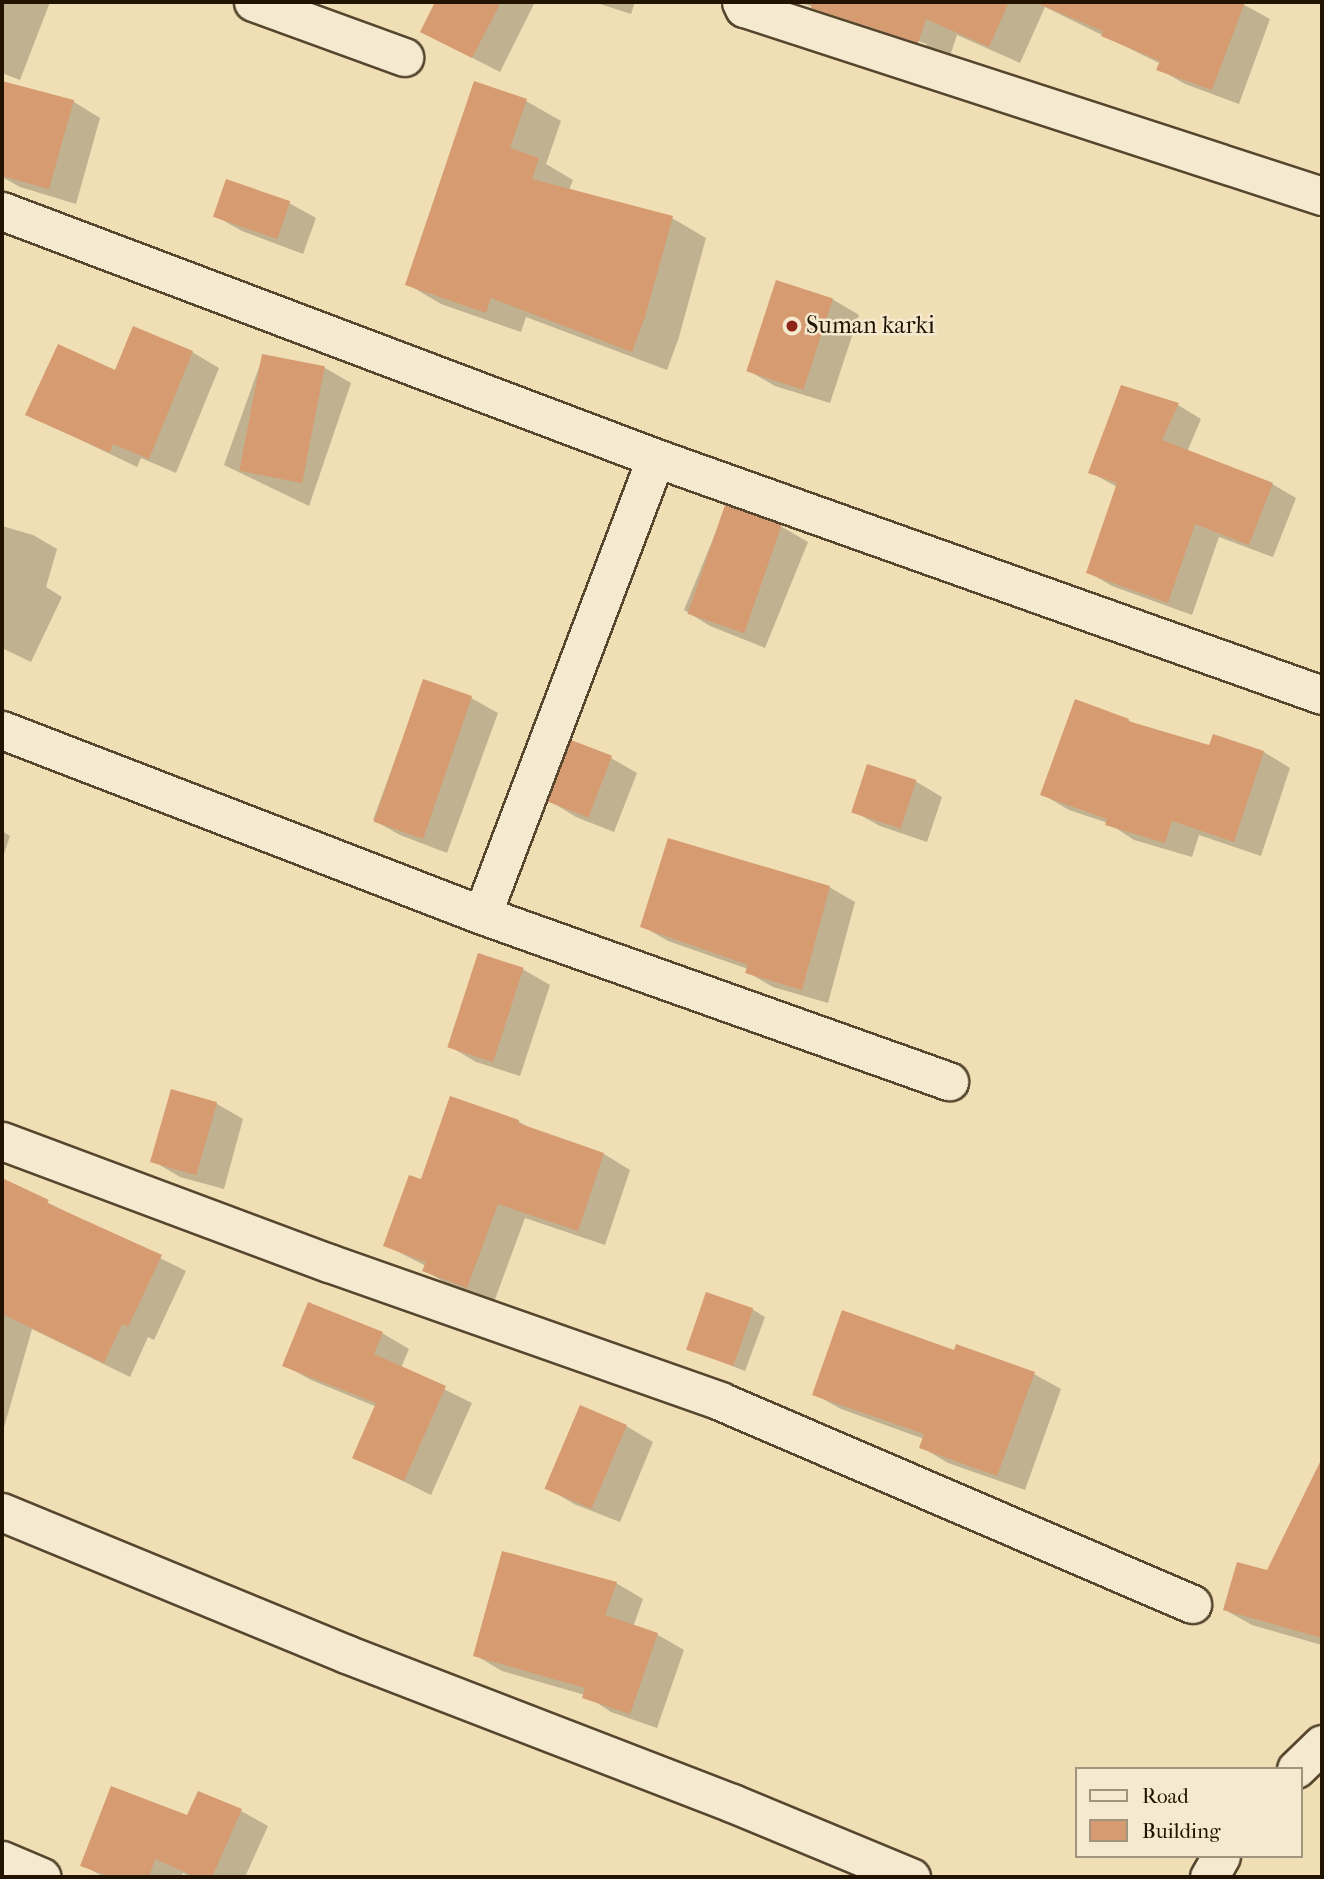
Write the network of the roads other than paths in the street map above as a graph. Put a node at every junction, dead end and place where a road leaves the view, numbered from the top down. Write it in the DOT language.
graph roads {
  1 [pos="253,2"];
  2 [pos="741,2"];
  3 [pos="404,57"];
  4 [pos="1322,197"];
  5 [pos="2,211"];
  6 [pos="656,458"];
  7 [pos="1322,695"];
  8 [pos="2,730"];
  9 [pos="482,915"];
  10 [pos="949,1081"];
  11 [pos="2,1141"];
  12 [pos="2,1512"];
  13 [pos="1192,1604"];
  14 [pos="1322,1744"];
  15 [pos="1298,1767"];
  16 [pos="1221,1858"];
  17 [pos="2,1860"];
  18 [pos="42,1877"];
  19 [pos="911,1877"];
  20 [pos="1209,1877"];
  1 -- 3 [label="street"];
  2 -- 4 [label="street"];
  5 -- 6 [label="street"];
  6 -- 7 [label="street"];
  6 -- 9 [label="street"];
  8 -- 9 [label="street"];
  9 -- 10 [label="street"];
  11 -- 13 [label="street"];
  12 -- 19 [label="street"];
  14 -- 15 [label="street"];
  16 -- 20 [label="street"];
  17 -- 18 [label="street"];
}
